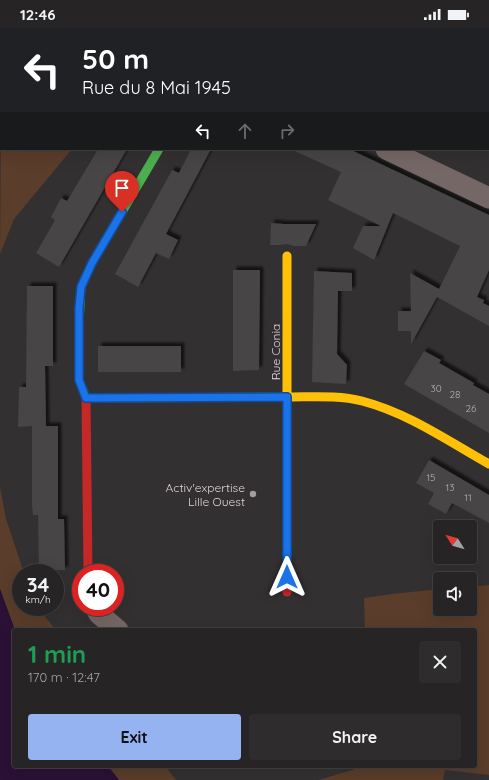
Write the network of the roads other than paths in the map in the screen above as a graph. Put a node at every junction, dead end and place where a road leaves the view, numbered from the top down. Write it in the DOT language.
graph roads {
  1 [pos="158,150"];
  2 [pos="388,150"];
  3 [pos="489,198"];
  4 [pos="287,256"];
  5 [pos="287,397"];
  6 [pos="86,398"];
  7 [pos="489,464"];
  8 [pos="88,564"];
  9 [pos="287,592"];
  10 [pos="101,616"];
  11 [pos="116,628"];
  1 -- 6 [label="street"];
  2 -- 3 [label="street"];
  4 -- 5 [label="street, Rue Conia"];
  5 -- 6 [label="street"];
  5 -- 7 [label="street"];
  5 -- 9 [label="street, Rue Conia"];
  6 -- 8 [label="street"];
  10 -- 11 [label="street"];
}
